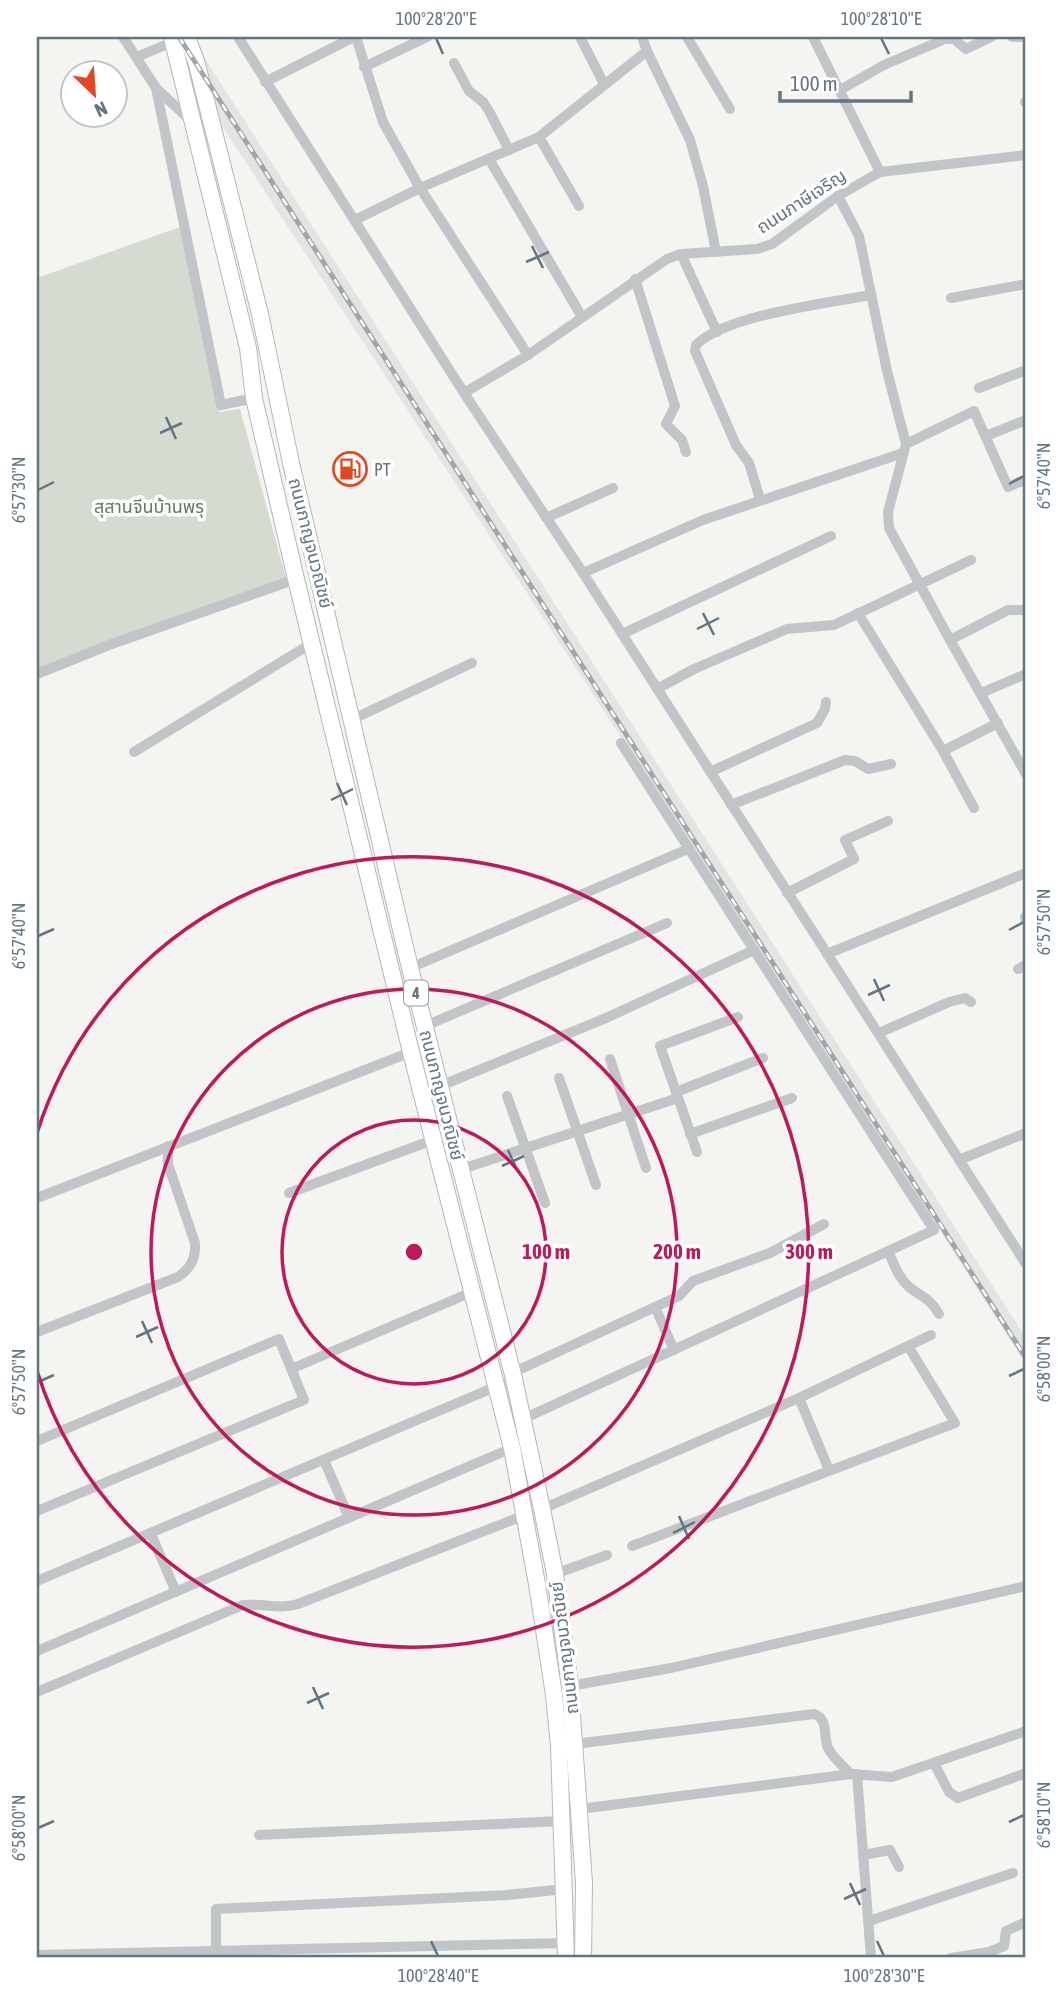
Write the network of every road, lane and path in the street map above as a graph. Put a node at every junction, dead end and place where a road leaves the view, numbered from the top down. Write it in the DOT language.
graph roads {
  1 [pos="123,37"];
  2 [pos="237,37"];
  3 [pos="355,37"];
  4 [pos="427,37"];
  5 [pos="580,37"];
  6 [pos="642,37"];
  7 [pos="687,37"];
  8 [pos="813,37"];
  9 [pos="991,37"];
  10 [pos="1012,37"];
  11 [pos="1021,37"];
  12 [pos="179,38"];
  13 [pos="955,38"];
  14 [pos="647,51"];
  15 [pos="136,57"];
  16 [pos="454,63"];
  17 [pos="364,67"];
  18 [pos="265,82"];
  19 [pos="604,85"];
  20 [pos="156,88"];
  21 [pos="840,90"];
  22 [pos="730,109"];
  23 [pos="193,124"];
  24 [pos="539,137"];
  25 [pos="509,150"];
  26 [pos="1026,155"];
  27 [pos="489,159"];
  28 [pos="880,172"];
  29 [pos="420,188"];
  30 [pos="838,196"];
  31 [pos="579,206"];
  32 [pos="355,220"];
  33 [pos="716,252"];
  34 [pos="681,254"];
  35 [pos="635,279"];
  36 [pos="1026,284"];
  37 [pos="871,295"];
  38 [pos="951,298"];
  39 [pos="260,314"];
  40 [pos="582,317"];
  41 [pos="241,319"];
  42 [pos="717,332"];
  43 [pos="528,355"];
  44 [pos="1026,370"];
  45 [pos="979,388"];
  46 [pos="464,393"];
  47 [pos="254,398"];
  48 [pos="1026,420"];
  49 [pos="986,436"];
  50 [pos="905,448"];
  51 [pos="686,452"];
  52 [pos="1026,479"];
  53 [pos="613,488"];
  54 [pos="760,499"];
  55 [pos="546,518"];
  56 [pos="831,536"];
  57 [pos="971,560"];
  58 [pos="583,573"];
  59 [pos="296,579"];
  60 [pos="919,584"];
  61 [pos="1026,610"];
  62 [pos="858,613"];
  63 [pos="621,634"];
  64 [pos="950,640"];
  65 [pos="312,643"];
  66 [pos="472,663"];
  67 [pos="37,674"];
  68 [pos="1026,674"];
  69 [pos="657,689"];
  70 [pos="981,693"];
  71 [pos="826,702"];
  72 [pos="353,719"];
  73 [pos="998,723"];
  74 [pos="621,743"];
  75 [pos="943,751"];
  76 [pos="134,752"];
  77 [pos="891,764"];
  78 [pos="710,772"];
  79 [pos="1026,774"];
  80 [pos="732,805"];
  81 [pos="974,808"];
  82 [pos="888,821"];
  83 [pos="688,849"];
  84 [pos="1026,873"];
  85 [pos="787,893"];
  86 [pos="667,923"];
  87 [pos="754,950"];
  88 [pos="827,954"];
  89 [pos="410,968"];
  90 [pos="971,1002"];
  91 [pos="738,1017"];
  92 [pos="425,1026"];
  93 [pos="878,1033"];
  94 [pos="411,1052"];
  95 [pos="763,1058"];
  96 [pos="610,1059"];
  97 [pos="559,1078"];
  98 [pos="440,1086"];
  99 [pos="677,1095"];
  100 [pos="508,1096"];
  101 [pos="792,1098"];
  102 [pos="628,1115"];
  103 [pos="577,1132"];
  104 [pos="1026,1133"];
  105 [pos="690,1134"];
  106 [pos="433,1140"];
  107 [pos="168,1146"];
  108 [pos="525,1149"];
  109 [pos="697,1152"];
  110 [pos="959,1160"];
  111 [pos="646,1168"];
  112 [pos="462,1170"];
  113 [pos="596,1185"];
  114 [pos="289,1193"];
  115 [pos="37,1198"];
  116 [pos="545,1203"];
  117 [pos="824,1224"];
  118 [pos="888,1251"];
  119 [pos="1026,1264"];
  120 [pos="472,1292"];
  121 [pos="654,1307"];
  122 [pos="939,1314"];
  123 [pos="37,1332"];
  124 [pos="931,1335"];
  125 [pos="908,1346"];
  126 [pos="674,1350"];
  127 [pos="292,1369"];
  128 [pos="513,1376"];
  129 [pos="497,1387"];
  130 [pos="799,1398"];
  131 [pos="523,1419"];
  132 [pos="37,1441"];
  133 [pos="512,1448"];
  134 [pos="324,1460"];
  135 [pos="829,1470"];
  136 [pos="542,1509"];
  137 [pos="37,1511"];
  138 [pos="525,1515"];
  139 [pos="349,1518"];
  140 [pos="151,1534"];
  141 [pos="632,1545"];
  142 [pos="607,1555"];
  143 [pos="555,1574"];
  144 [pos="37,1581"];
  145 [pos="1026,1586"];
  146 [pos="176,1592"];
  147 [pos="37,1651"];
  148 [pos="570,1686"];
  149 [pos="37,1692"];
  150 [pos="1026,1731"];
  151 [pos="575,1744"];
  152 [pos="934,1763"];
  153 [pos="1026,1773"];
  154 [pos="854,1774"];
  155 [pos="580,1809"];
  156 [pos="562,1821"];
  157 [pos="259,1835"];
  158 [pos="863,1855"];
  159 [pos="899,1867"];
  160 [pos="1013,1873"];
  161 [pos="565,1889"];
  162 [pos="869,1922"];
  163 [pos="1026,1922"];
  164 [pos="216,1951"];
  165 [pos="566,1951"];
  166 [pos="37,1955"];
  167 [pos="583,1958"];
  168 [pos="871,1958"];
  169 [pos="951,1958"];
  1 -- 15 [label="street"];
  2 -- 18 [label="street"];
  3 -- 17 [label="street"];
  3 -- 18 [label="street"];
  4 -- 17 [label="street"];
  5 -- 19 [label="street"];
  6 -- 14 [label="street"];
  7 -- 22 [label="street"];
  8 -- 21 [label="street"];
  9 -- 13 [label="street"];
  10 -- 11 [label="street"];
  12 -- 15 [label="street"];
  12 -- 23 [label="highway, ถนนกาญจนวณิชย์ / 4"];
  12 -- 39 [label="highway, ถนนกาญจนวณิชย์ / 4"];
  13 -- 21 [label="street"];
  14 -- 19 [label="street"];
  14 -- 33 [label="street"];
  15 -- 20 [label="street"];
  16 -- 25 [label="street"];
  17 -- 29 [label="street"];
  18 -- 32 [label="street"];
  19 -- 24 [label="street"];
  20 -- 23 [label="street"];
  20 -- 47 [label="street"];
  21 -- 28 [label="street"];
  23 -- 41 [label="highway, ถนนกาญจนวณิชย์ / 4"];
  24 -- 25 [label="street"];
  24 -- 31 [label="street"];
  25 -- 27 [label="street"];
  26 -- 28 [label="street, ถนนภาษีเจริญ"];
  27 -- 29 [label="street"];
  27 -- 40 [label="street"];
  28 -- 30 [label="street, ถนนภาษีเจริญ"];
  29 -- 32 [label="street"];
  29 -- 43 [label="street"];
  30 -- 33 [label="street, ถนนภาษีเจริญ"];
  30 -- 37 [label="street"];
  32 -- 46 [label="street"];
  33 -- 34 [label="street, ถนนภาษีเจริญ"];
  34 -- 35 [label="street, ถนนภาษีเจริญ"];
  34 -- 42 [label="street"];
  35 -- 40 [label="street, ถนนภาษีเจริญ"];
  35 -- 51 [label="street"];
  36 -- 38 [label="street"];
  37 -- 42 [label="street"];
  37 -- 50 [label="street"];
  39 -- 41 [label="highway"];
  39 -- 72 [label="highway, ถนนกาญจนวณิชย์ / 4"];
  40 -- 43 [label="street, ถนนภาษีเจริญ"];
  41 -- 47 [label="highway, ถนนกาญจนวณิชย์ / 4"];
  42 -- 54 [label="street"];
  43 -- 46 [label="street, ถนนภาษีเจริญ"];
  44 -- 45 [label="street"];
  46 -- 55 [label="street"];
  47 -- 59 [label="highway, ถนนกาญจนวณิชย์ / 4"];
  48 -- 49 [label="street"];
  49 -- 50 [label="street"];
  49 -- 52 [label="street"];
  50 -- 54 [label="street"];
  50 -- 60 [label="street"];
  53 -- 55 [label="street"];
  54 -- 58 [label="street"];
  55 -- 58 [label="street"];
  56 -- 63 [label="street"];
  57 -- 60 [label="street"];
  58 -- 63 [label="street"];
  59 -- 65 [label="highway, ถนนกาญจนวณิชย์ / 4"];
  59 -- 67 [label="street"];
  60 -- 62 [label="street"];
  60 -- 64 [label="street"];
  61 -- 64 [label="street"];
  62 -- 69 [label="street"];
  62 -- 75 [label="street"];
  63 -- 69 [label="street"];
  64 -- 70 [label="street"];
  65 -- 76 [label="street"];
  65 -- 94 [label="highway, ถนนกาญจนวณิชย์ / 4"];
  66 -- 72 [label="street"];
  68 -- 70 [label="street"];
  69 -- 78 [label="street"];
  70 -- 73 [label="street"];
  71 -- 78 [label="street"];
  72 -- 89 [label="highway, ถนนกาญจนวณิชย์ / 4"];
  73 -- 75 [label="street"];
  73 -- 79 [label="street"];
  74 -- 83 [label="street"];
  75 -- 81 [label="street"];
  77 -- 80 [label="street"];
  78 -- 80 [label="street"];
  80 -- 85 [label="street"];
  82 -- 85 [label="street"];
  83 -- 87 [label="street"];
  83 -- 89 [label="street"];
  84 -- 88 [label="street"];
  85 -- 88 [label="street"];
  86 -- 92 [label="street"];
  87 -- 98 [label="street"];
  87 -- 118 [label="street"];
  88 -- 93 [label="street"];
  89 -- 92 [label="highway, ถนนกาญจนวณิชย์ / 4"];
  90 -- 93 [label="street"];
  91 -- 99 [label="street"];
  92 -- 98 [label="highway, ถนนกาญจนวณิชย์ / 4"];
  93 -- 110 [label="street"];
  94 -- 106 [label="highway, ถนนกาญจนวณิชย์ / 4"];
  94 -- 107 [label="street"];
  95 -- 99 [label="street"];
  96 -- 102 [label="street"];
  97 -- 103 [label="street"];
  98 -- 112 [label="highway, ถนนกาญจนวณิชย์ / 4"];
  99 -- 102 [label="street"];
  99 -- 105 [label="street"];
  100 -- 108 [label="street"];
  101 -- 105 [label="street"];
  102 -- 103 [label="street"];
  102 -- 111 [label="street"];
  103 -- 108 [label="street"];
  103 -- 113 [label="street"];
  104 -- 110 [label="street"];
  105 -- 109 [label="street"];
  106 -- 114 [label="street"];
  106 -- 120 [label="highway, ถนนกาญจนวณิชย์ / 4"];
  107 -- 115 [label="street"];
  107 -- 123 [label="street"];
  108 -- 112 [label="street"];
  108 -- 116 [label="street"];
  110 -- 119 [label="street"];
  112 -- 128 [label="highway, ถนนกาญจนวณิชย์ / 4"];
  117 -- 121 [label="street"];
  118 -- 122 [label="street"];
  118 -- 126 [label="street"];
  120 -- 127 [label="street"];
  120 -- 129 [label="highway, ถนนกาญจนวณิชย์ / 4"];
  121 -- 126 [label="street"];
  121 -- 128 [label="street"];
  124 -- 125 [label="street"];
  125 -- 130 [label="street"];
  125 -- 135 [label="street"];
  126 -- 131 [label="street"];
  127 -- 132 [label="street"];
  127 -- 137 [label="street"];
  128 -- 129 [label="street"];
  128 -- 131 [label="highway, ถนนกาญจนวณิชย์ / 4"];
  129 -- 133 [label="highway, ถนนกาญจนวณิชย์ / 4"];
  129 -- 134 [label="street"];
  130 -- 135 [label="street"];
  130 -- 136 [label="street"];
  131 -- 136 [label="highway, ถนนกาญจนวณิชย์ / 4"];
  133 -- 138 [label="highway, ถนนกาญจนวณิชย์ / 4"];
  133 -- 139 [label="street"];
  134 -- 139 [label="street"];
  134 -- 140 [label="street"];
  135 -- 141 [label="street"];
  136 -- 143 [label="highway, ถนนกาญจนวณิชย์ / 4"];
  138 -- 149 [label="street"];
  138 -- 156 [label="highway, ถนนกาญจนวณิชย์ / 4"];
  139 -- 146 [label="street"];
  140 -- 144 [label="street"];
  140 -- 146 [label="street"];
  142 -- 143 [label="street"];
  143 -- 148 [label="highway, ถนนกาญจนวณิชย์ / 4"];
  145 -- 148 [label="street"];
  146 -- 147 [label="street"];
  148 -- 151 [label="highway, ถนนกาญจนวณิชย์ / 4"];
  150 -- 152 [label="street"];
  151 -- 154 [label="street"];
  151 -- 155 [label="highway, ถนนกาญจนวณิชย์ / 4"];
  152 -- 153 [label="street"];
  152 -- 154 [label="street"];
  154 -- 155 [label="street"];
  154 -- 158 [label="street"];
  155 -- 167 [label="highway, ถนนกาญจนวณิชย์ / 4"];
  156 -- 157 [label="street"];
  156 -- 161 [label="highway, ถนนกาญจนวณิชย์ / 4"];
  158 -- 159 [label="street"];
  158 -- 162 [label="street"];
  160 -- 162 [label="street"];
  161 -- 164 [label="street"];
  161 -- 165 [label="highway, ถนนกาญจนวณิชย์ / 4"];
  162 -- 168 [label="street"];
  163 -- 169 [label="street"];
  164 -- 165 [label="street"];
  164 -- 166 [label="street"];
}
